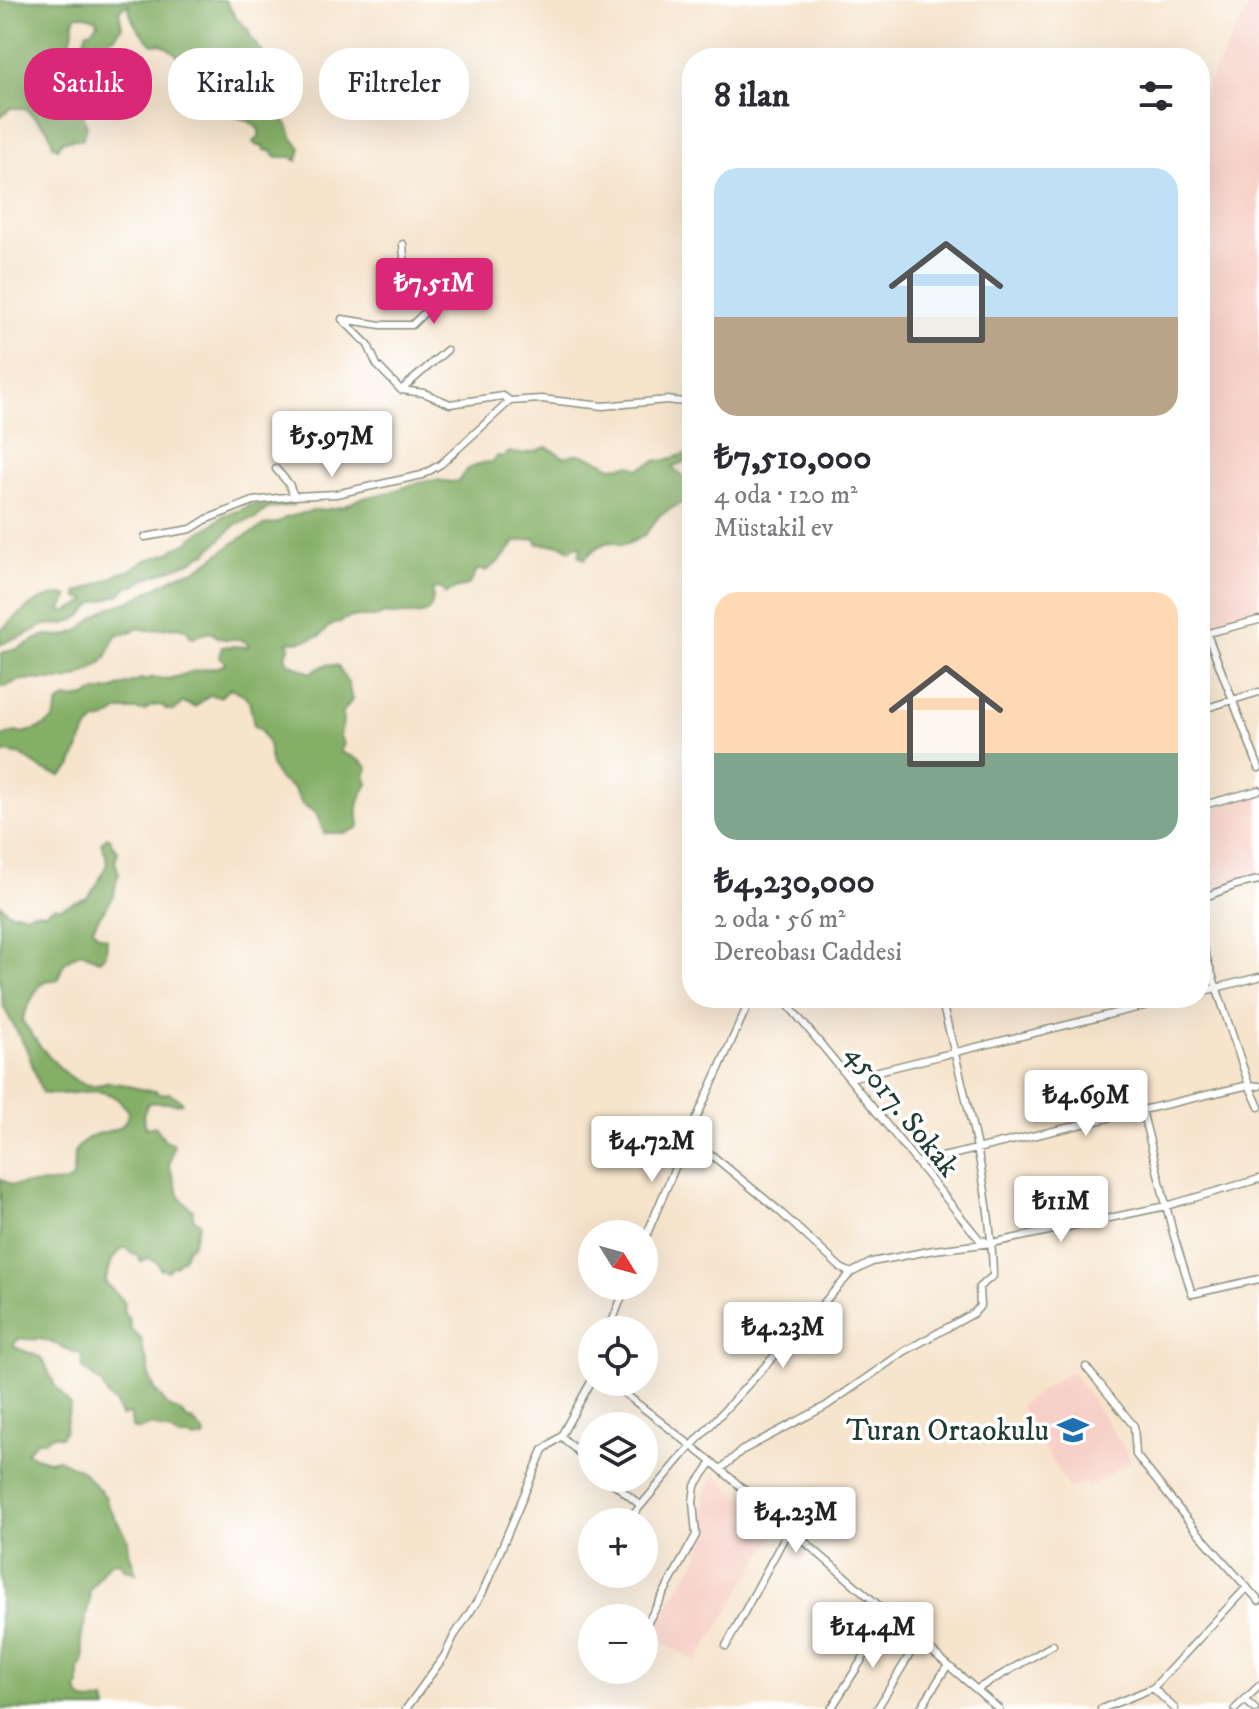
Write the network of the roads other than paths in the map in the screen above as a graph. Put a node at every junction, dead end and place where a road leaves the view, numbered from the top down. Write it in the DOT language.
graph roads {
  1 [pos="403,244"];
  2 [pos="447,350"];
  3 [pos="401,390"];
  4 [pos="510,401"];
  5 [pos="682,402"];
  6 [pos="276,469"];
  7 [pos="294,496"];
  8 [pos="145,537"];
  9 [pos="1259,620"];
  10 [pos="1210,632"];
  11 [pos="1210,650"];
  12 [pos="1259,692"];
  13 [pos="1232,701"];
  14 [pos="1210,707"];
  15 [pos="1259,768"];
  16 [pos="1259,790"];
  17 [pos="1210,803"];
  18 [pos="1259,880"];
  19 [pos="1210,895"];
  20 [pos="1210,967"];
  21 [pos="1259,977"];
  22 [pos="1217,988"];
  23 [pos="1210,990"];
  24 [pos="746,1008"];
  25 [pos="790,1008"];
  26 [pos="943,1008"];
  27 [pos="1136,1008"];
  28 [pos="954,1052"];
  29 [pos="850,1078"];
  30 [pos="1249,1085"];
  31 [pos="1259,1086"];
  32 [pos="1256,1093"];
  33 [pos="1259,1107"];
  34 [pos="1142,1110"];
  35 [pos="642,1123"];
  36 [pos="687,1139"];
  37 [pos="977,1148"];
  38 [pos="917,1163"];
  39 [pos="1259,1179"];
  40 [pos="1166,1206"];
  41 [pos="653,1220"];
  42 [pos="992,1243"];
  43 [pos="851,1273"];
  44 [pos="1259,1279"];
  45 [pos="737,1310"];
  46 [pos="803,1327"];
  47 [pos="1086,1367"];
  48 [pos="583,1396"];
  49 [pos="628,1396"];
  50 [pos="561,1436"];
  51 [pos="692,1446"];
  52 [pos="578,1452"];
  53 [pos="712,1462"];
  54 [pos="721,1469"];
  55 [pos="624,1492"];
  56 [pos="640,1505"];
  57 [pos="638,1508"];
  58 [pos="789,1529"];
  59 [pos="1247,1587"];
  60 [pos="1259,1601"];
  61 [pos="658,1604"];
  62 [pos="890,1615"];
  63 [pos="919,1639"];
  64 [pos="1053,1645"];
  65 [pos="726,1646"];
  66 [pos="948,1665"];
  67 [pos="1259,1686"];
  68 [pos="1153,1688"];
  69 [pos="977,1689"];
  70 [pos="1245,1700"];
  71 [pos="406,1709"];
  72 [pos="831,1709"];
  73 [pos="877,1709"];
  74 [pos="920,1709"];
  75 [pos="999,1709"];
  76 [pos="1101,1709"];
  77 [pos="1175,1709"];
  78 [pos="1235,1709"];
  79 [pos="1255,1709"];
  1 -- 3 [label="street"];
  2 -- 3 [label="street"];
  3 -- 4 [label="street"];
  4 -- 5 [label="street"];
  4 -- 7 [label="street"];
  6 -- 7 [label="street"];
  7 -- 8 [label="street"];
  9 -- 10 [label="street"];
  11 -- 13 [label="street"];
  12 -- 13 [label="street"];
  13 -- 14 [label="street"];
  13 -- 15 [label="street"];
  16 -- 17 [label="street"];
  18 -- 19 [label="street"];
  20 -- 22 [label="street"];
  21 -- 22 [label="street"];
  22 -- 23 [label="street"];
  22 -- 30 [label="street"];
  24 -- 36 [label="street"];
  25 -- 29 [label="street, 45017. Sokak"];
  26 -- 28 [label="street"];
  27 -- 28 [label="street"];
  28 -- 29 [label="street"];
  28 -- 37 [label="street"];
  29 -- 38 [label="street, 45017. Sokak"];
  30 -- 31 [label="street"];
  30 -- 32 [label="street"];
  30 -- 34 [label="street"];
  32 -- 33 [label="street"];
  34 -- 37 [label="street"];
  34 -- 40 [label="street"];
  35 -- 36 [label="street"];
  36 -- 41 [label="street"];
  36 -- 43 [label="street"];
  37 -- 38 [label="street"];
  37 -- 42 [label="street"];
  38 -- 42 [label="street, 45017. Sokak"];
  39 -- 40 [label="street"];
  40 -- 42 [label="street"];
  40 -- 44 [label="street"];
  42 -- 43 [label="street"];
  42 -- 54 [label="street"];
  43 -- 46 [label="street"];
  45 -- 46 [label="street"];
  46 -- 51 [label="street"];
  47 -- 59 [label="street"];
  48 -- 50 [label="street"];
  49 -- 51 [label="street"];
  50 -- 52 [label="street"];
  50 -- 71 [label="street"];
  51 -- 53 [label="street"];
  51 -- 56 [label="street"];
  53 -- 54 [label="street"];
  53 -- 61 [label="street"];
  54 -- 58 [label="street"];
  55 -- 56 [label="street"];
  56 -- 57 [label="street"];
  58 -- 62 [label="street"];
  58 -- 65 [label="street"];
  59 -- 60 [label="street"];
  59 -- 68 [label="street"];
  62 -- 63 [label="street"];
  62 -- 72 [label="street"];
  63 -- 66 [label="street"];
  63 -- 73 [label="street"];
  64 -- 69 [label="street"];
  66 -- 69 [label="street"];
  66 -- 74 [label="street"];
  67 -- 70 [label="street"];
  68 -- 76 [label="street"];
  68 -- 77 [label="street"];
  69 -- 75 [label="street"];
  70 -- 78 [label="street"];
  70 -- 79 [label="street"];
}
